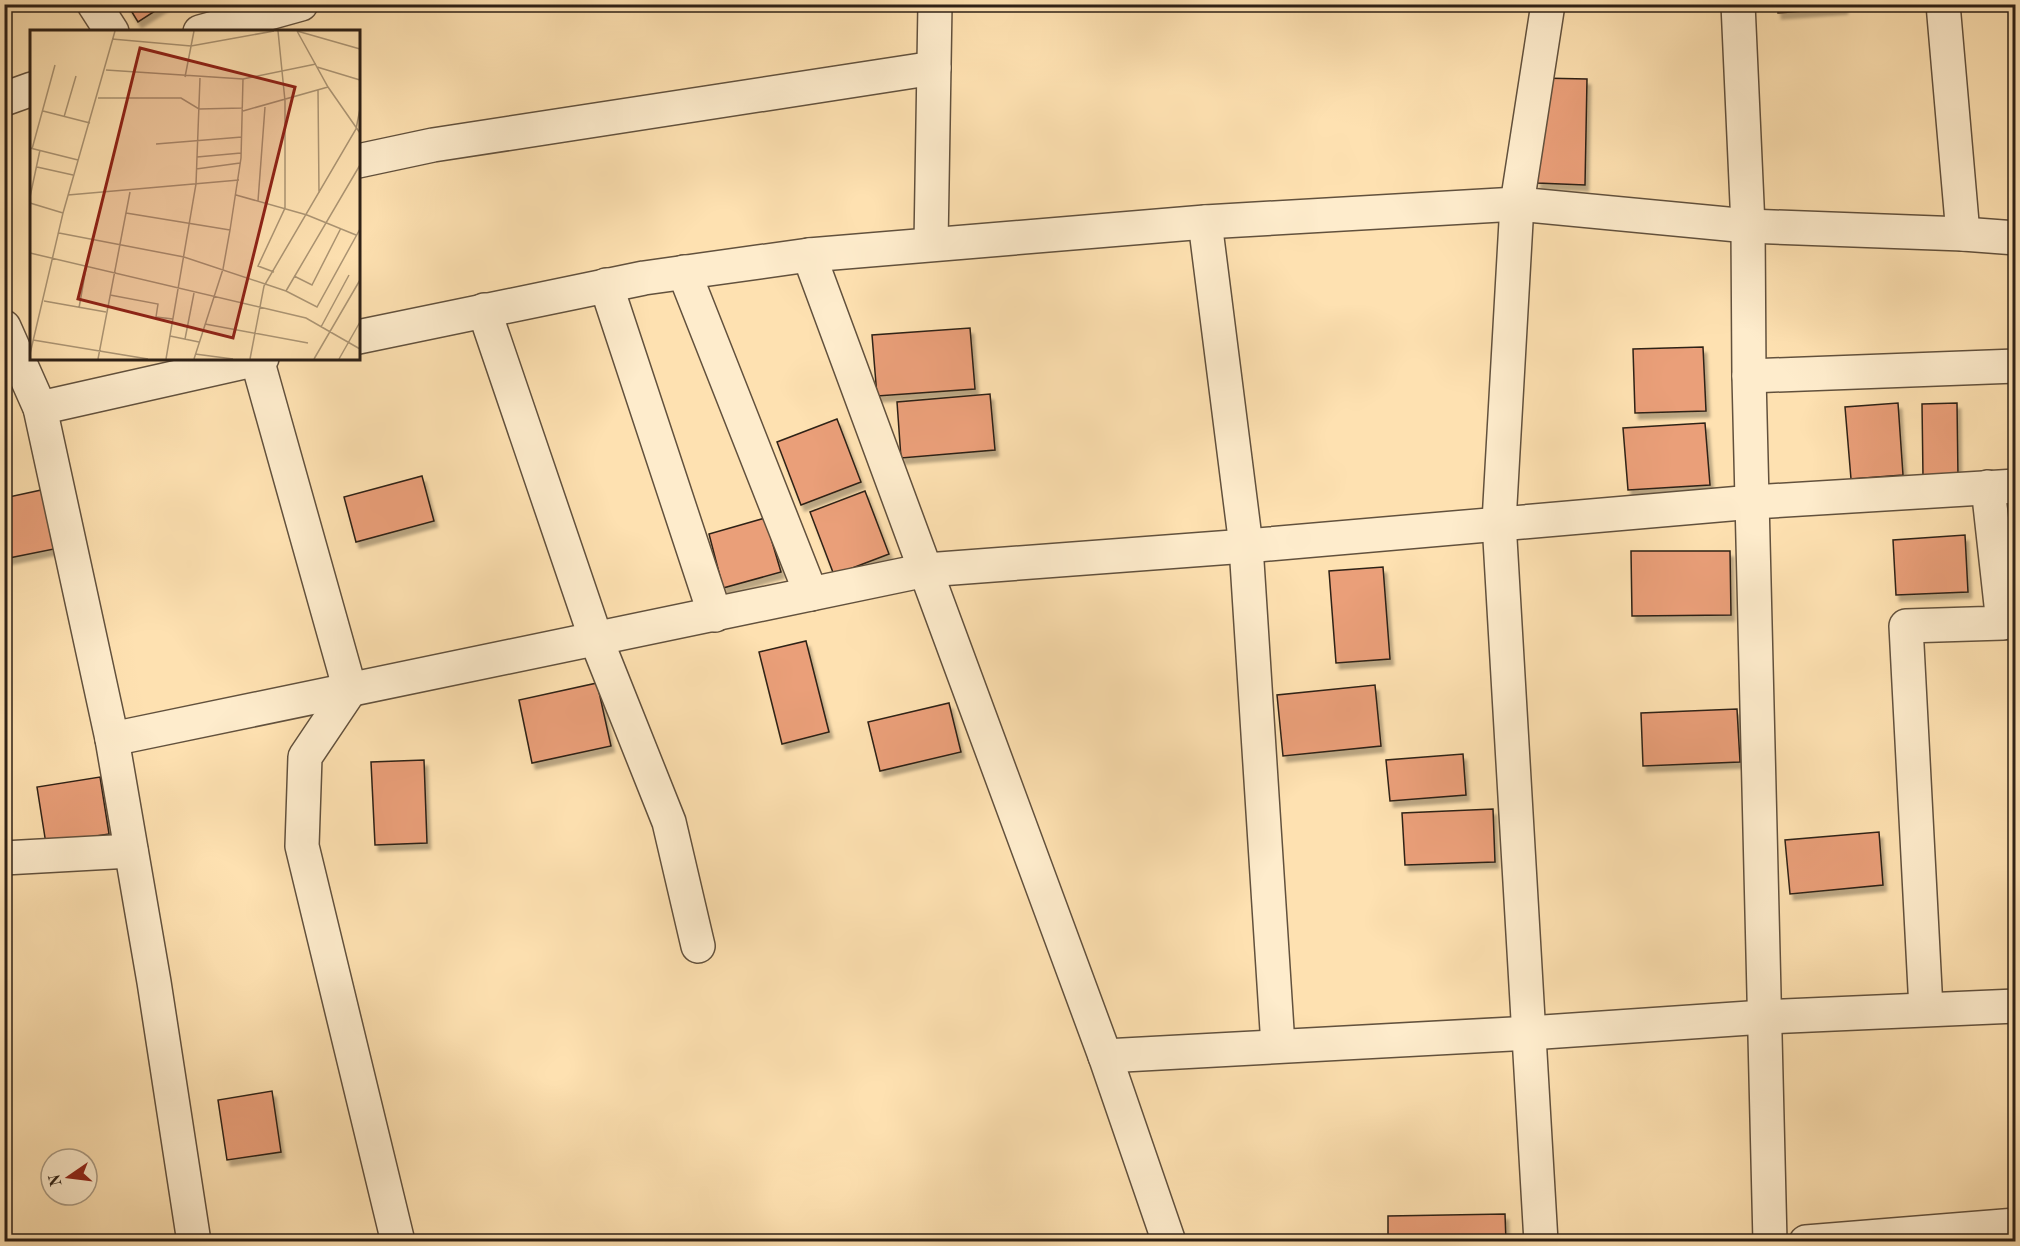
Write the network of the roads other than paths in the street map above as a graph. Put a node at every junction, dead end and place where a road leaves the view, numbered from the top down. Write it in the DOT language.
graph roads {
  1 [pos="94,4"];
  2 [pos="301,4"];
  3 [pos="935,4"];
  4 [pos="1548,4"];
  5 [pos="1738,4"];
  6 [pos="1942,4"];
  7 [pos="111,30"];
  8 [pos="207,30"];
  9 [pos="934,68"];
  10 [pos="30,90"];
  11 [pos="4,99"];
  12 [pos="360,161"];
  13 [pos="1517,204"];
  14 [pos="1205,222"];
  15 [pos="1748,226"];
  16 [pos="1963,234"];
  17 [pos="2016,238"];
  18 [pos="931,244"];
  19 [pos="810,255"];
  20 [pos="684,272"];
  21 [pos="606,285"];
  22 [pos="484,310"];
  23 [pos="4,327"];
  24 [pos="360,337"];
  25 [pos="256,360"];
  26 [pos="260,360"];
  27 [pos="2016,366"];
  28 [pos="1749,376"];
  29 [pos="40,408"];
  30 [pos="2002,486"];
  31 [pos="1753,502"];
  32 [pos="1499,522"];
  33 [pos="1246,546"];
  34 [pos="926,570"];
  35 [pos="811,594"];
  36 [pos="715,615"];
  37 [pos="596,639"];
  38 [pos="350,690"];
  39 [pos="112,739"];
  40 [pos="131,851"];
  41 [pos="4,858"];
  42 [pos="698,946"];
  43 [pos="2016,1006"];
  44 [pos="1926,1009"];
  45 [pos="1764,1017"];
  46 [pos="1530,1033"];
  47 [pos="1278,1046"];
  48 [pos="1105,1056"];
  49 [pos="2016,1225"];
  50 [pos="194,1242"];
  51 [pos="398,1242"];
  52 [pos="1169,1242"];
  53 [pos="1541,1242"];
  54 [pos="1770,1242"];
  55 [pos="1806,1242"];
  1 -- 7 [label="street"];
  2 -- 8 [label="street"];
  3 -- 9 [label="street"];
  4 -- 13 [label="street"];
  5 -- 15 [label="street"];
  6 -- 16 [label="street"];
  9 -- 12 [label="street"];
  9 -- 18 [label="street"];
  10 -- 11 [label="street"];
  13 -- 14 [label="street"];
  13 -- 15 [label="street"];
  13 -- 32 [label="street"];
  14 -- 18 [label="street"];
  14 -- 33 [label="street"];
  15 -- 16 [label="street"];
  15 -- 28 [label="street"];
  16 -- 17 [label="street"];
  18 -- 19 [label="street"];
  19 -- 20 [label="street"];
  19 -- 34 [label="street"];
  20 -- 21 [label="street"];
  20 -- 35 [label="street"];
  21 -- 22 [label="street"];
  21 -- 36 [label="street"];
  22 -- 24 [label="street"];
  22 -- 37 [label="street"];
  23 -- 29 [label="street"];
  25 -- 29 [label="street"];
  26 -- 38 [label="street"];
  27 -- 28 [label="street"];
  28 -- 31 [label="street"];
  29 -- 39 [label="street"];
  30 -- 31 [label="street"];
  30 -- 44 [label="street"];
  31 -- 32 [label="street"];
  31 -- 45 [label="street"];
  32 -- 33 [label="street"];
  32 -- 46 [label="street"];
  33 -- 34 [label="street"];
  33 -- 47 [label="street"];
  34 -- 35 [label="street"];
  34 -- 48 [label="street"];
  35 -- 36 [label="street"];
  36 -- 37 [label="street"];
  37 -- 38 [label="street"];
  37 -- 42 [label="street"];
  38 -- 39 [label="street"];
  38 -- 51 [label="street"];
  39 -- 40 [label="street"];
  40 -- 41 [label="street"];
  40 -- 50 [label="street"];
  43 -- 44 [label="street"];
  44 -- 45 [label="street"];
  45 -- 46 [label="street"];
  45 -- 54 [label="street"];
  46 -- 47 [label="street"];
  46 -- 53 [label="street"];
  47 -- 48 [label="street"];
  48 -- 52 [label="street"];
  49 -- 55 [label="street"];
}
